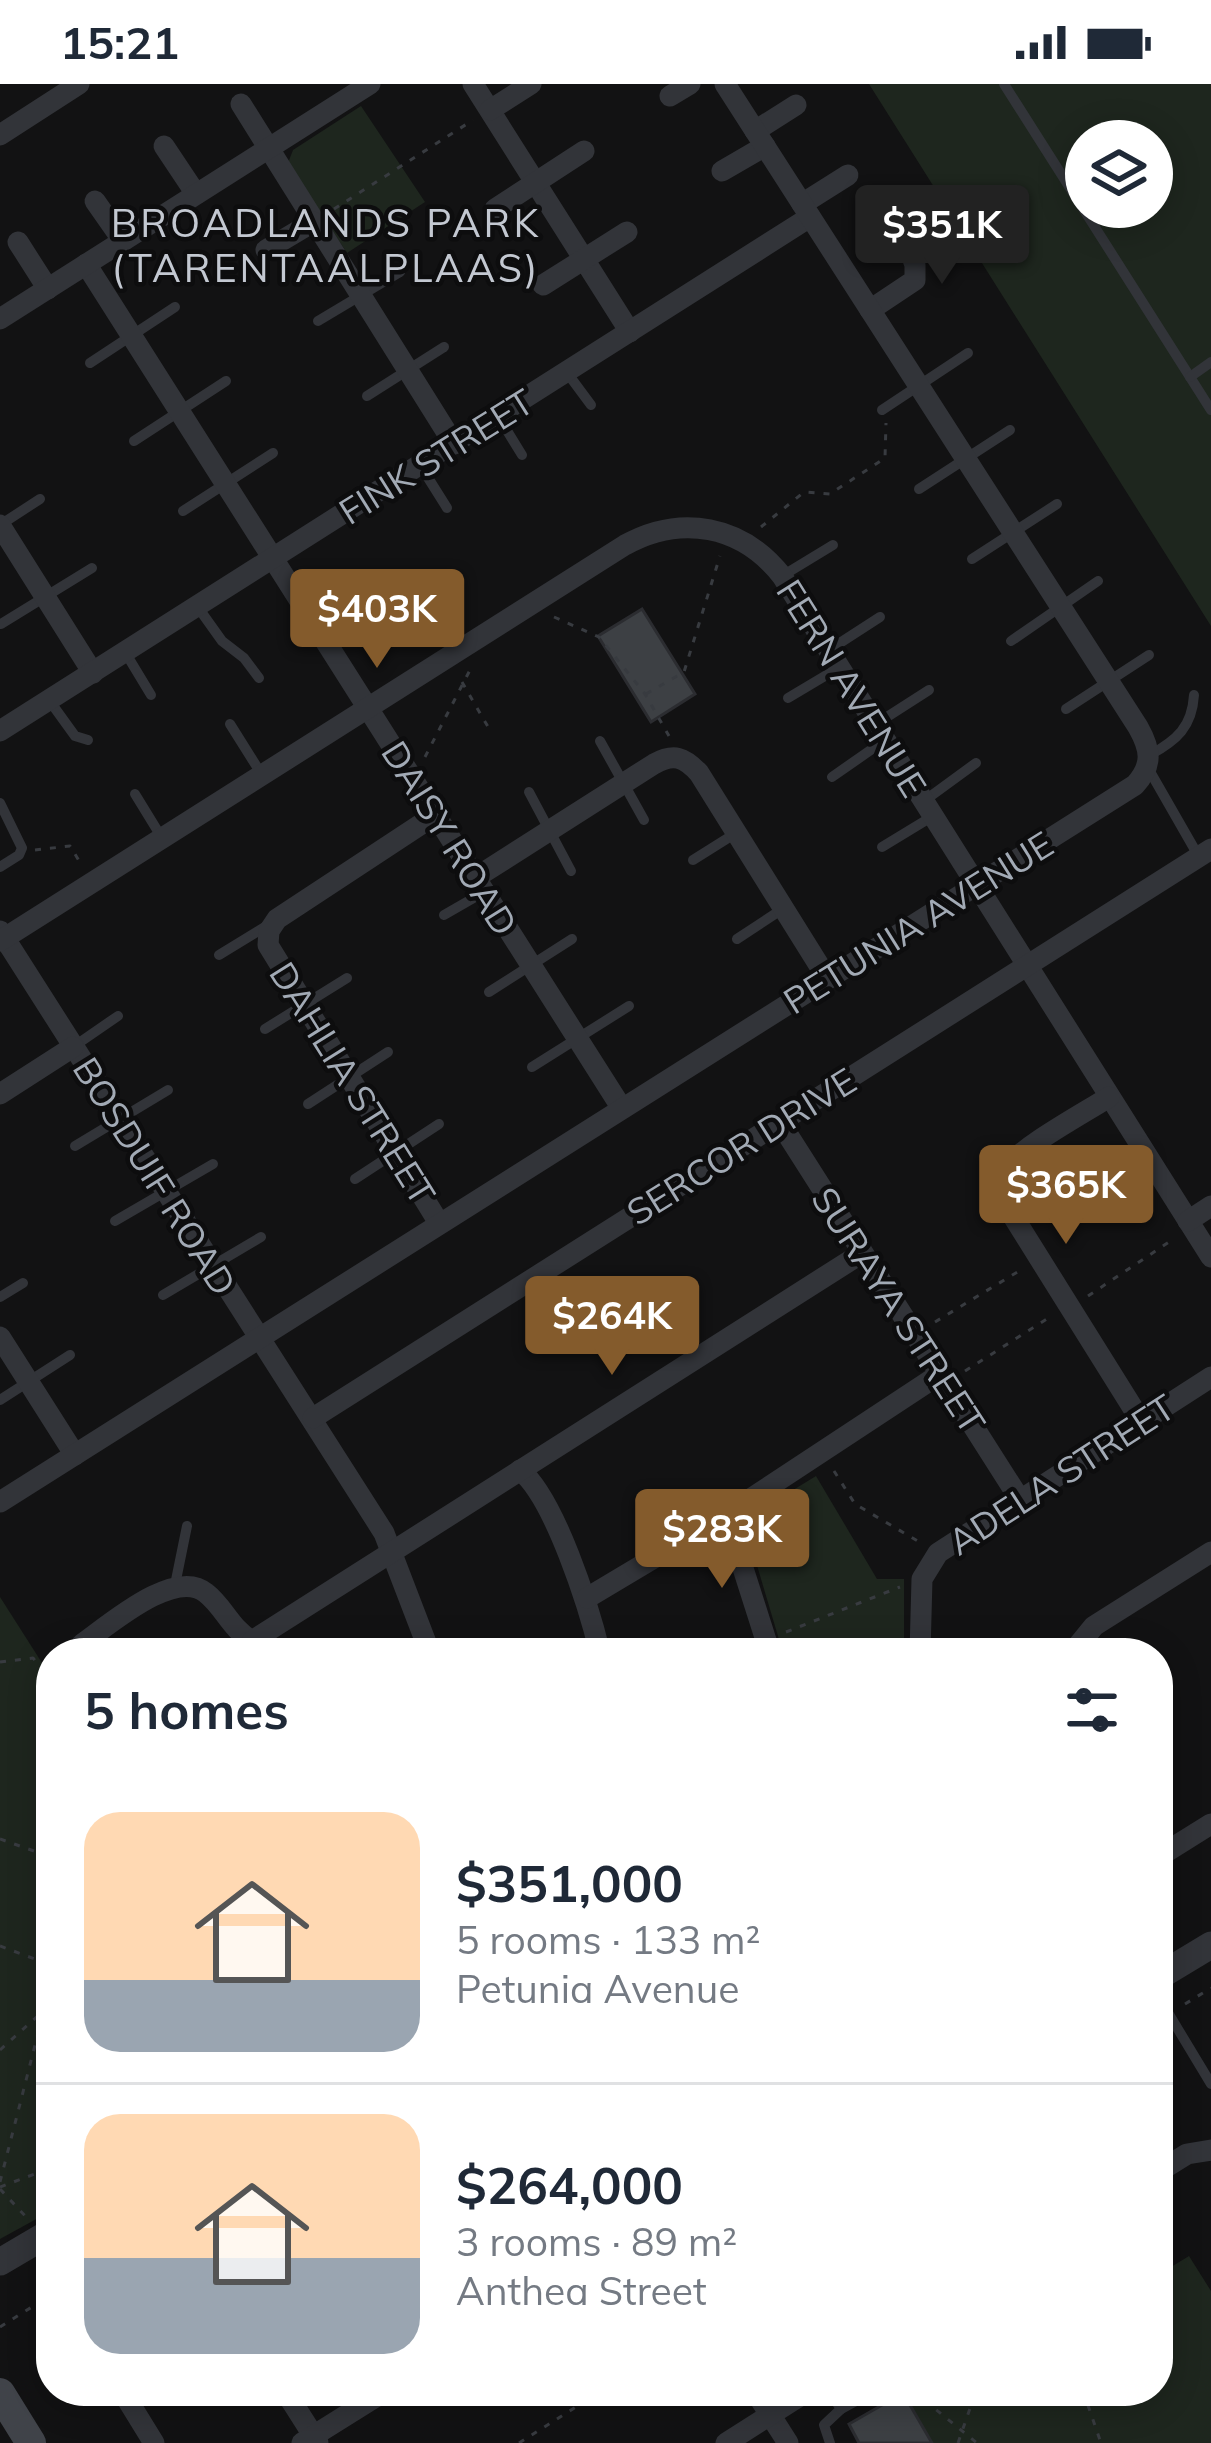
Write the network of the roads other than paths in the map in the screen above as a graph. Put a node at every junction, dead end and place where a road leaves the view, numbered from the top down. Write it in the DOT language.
graph roads {
  1 [pos="80,84"];
  2 [pos="370,84"];
  3 [pos="473,84"];
  4 [pos="531,84"];
  5 [pos="690,84"];
  6 [pos="725,84"];
  7 [pos="1004,84"];
  8 [pos="338,93"];
  9 [pos="670,96"];
  10 [pos="241,104"];
  11 [pos="796,106"];
  12 [pos="490,110"];
  13 [pos="0,135"];
  14 [pos="760,138"];
  15 [pos="164,146"];
  16 [pos="267,149"];
  17 [pos="584,151"];
  18 [pos="722,171"];
  19 [pos="848,175"];
  20 [pos="535,182"];
  21 [pos="196,194"];
  22 [pos="95,200"];
  23 [pos="494,209"];
  24 [pos="806,211"];
  25 [pos="314,222"];
  26 [pos="900,222"];
  27 [pos="627,232"];
  28 [pos="123,241"];
  29 [pos="17,242"];
  30 [pos="266,250"];
  31 [pos="584,258"];
  32 [pos="86,264"];
  33 [pos="400,272"];
  34 [pos="543,285"];
  35 [pos="48,289"];
  36 [pos="360,295"];
  37 [pos="175,307"];
  38 [pos="870,310"];
  39 [pos="0,319"];
  40 [pos="318,320"];
  41 [pos="630,332"];
  42 [pos="131,335"];
  43 [pos="444,347"];
  44 [pos="968,353"];
  45 [pos="1211,362"];
  46 [pos="90,363"];
  47 [pos="408,371"];
  48 [pos="568,374"];
  49 [pos="1190,377"];
  50 [pos="226,381"];
  51 [pos="919,386"];
  52 [pos="367,396"];
  53 [pos="591,405"];
  54 [pos="178,409"];
  55 [pos="882,410"];
  56 [pos="1211,410"];
  57 [pos="498,416"];
  58 [pos="1010,430"];
  59 [pos="134,441"];
  60 [pos="454,444"];
  61 [pos="273,453"];
  62 [pos="522,455"];
  63 [pos="966,459"];
  64 [pos="420,465"];
  65 [pos="226,484"];
  66 [pos="919,489"];
  67 [pos="40,500"];
  68 [pos="1057,504"];
  69 [pos="448,508"];
  70 [pos="183,511"];
  71 [pos="0,525"];
  72 [pos="1013,532"];
  73 [pos="833,545"];
  74 [pos="274,558"];
  75 [pos="972,559"];
  76 [pos="92,568"];
  77 [pos="782,576"];
  78 [pos="1098,580"];
  79 [pos="46,598"];
  80 [pos="197,607"];
  81 [pos="1060,607"];
  82 [pos="880,616"];
  83 [pos="1,624"];
  84 [pos="1011,641"];
  85 [pos="125,652"];
  86 [pos="1149,655"];
  87 [pos="834,659"];
  88 [pos="93,673"];
  89 [pos="259,678"];
  90 [pos="1108,681"];
  91 [pos="929,690"];
  92 [pos="1194,694"];
  93 [pos="151,695"];
  94 [pos="788,698"];
  95 [pos="49,700"];
  96 [pos="367,708"];
  97 [pos="1066,709"];
  98 [pos="230,724"];
  99 [pos="0,731"];
  100 [pos="880,732"];
  101 [pos="88,740"];
  102 [pos="600,741"];
  103 [pos="1149,761"];
  104 [pos="976,764"];
  105 [pos="262,775"];
  106 [pos="832,778"];
  107 [pos="625,782"];
  108 [pos="530,792"];
  109 [pos="135,794"];
  110 [pos="0,803"];
  111 [pos="928,808"];
  112 [pos="436,815"];
  113 [pos="644,820"];
  114 [pos="550,830"];
  115 [pos="737,833"];
  116 [pos="162,838"];
  117 [pos="882,847"];
  118 [pos="1205,853"];
  119 [pos="693,860"];
  120 [pos="0,867"];
  121 [pos="572,871"];
  122 [pos="480,885"];
  123 [pos="977,886"];
  124 [pos="784,908"];
  125 [pos="444,915"];
  126 [pos="277,919"];
  127 [pos="1,936"];
  128 [pos="572,939"];
  129 [pos="737,939"];
  130 [pos="219,955"];
  131 [pos="531,965"];
  132 [pos="1027,966"];
  133 [pos="346,978"];
  134 [pos="827,978"];
  135 [pos="488,992"];
  136 [pos="304,1006"];
  137 [pos="628,1006"];
  138 [pos="118,1016"];
  139 [pos="265,1030"];
  140 [pos="577,1039"];
  141 [pos="73,1047"];
  142 [pos="388,1052"];
  143 [pos="532,1067"];
  144 [pos="350,1079"];
  145 [pos="168,1090"];
  146 [pos="0,1094"];
  147 [pos="1109,1097"];
  148 [pos="308,1104"];
  149 [pos="621,1107"];
  150 [pos="119,1119"];
  151 [pos="778,1121"];
  152 [pos="439,1124"];
  153 [pos="75,1146"];
  154 [pos="395,1153"];
  155 [pos="213,1164"];
  156 [pos="356,1179"];
  157 [pos="166,1193"];
  158 [pos="1211,1206"];
  159 [pos="115,1221"];
  160 [pos="1188,1221"];
  161 [pos="439,1223"];
  162 [pos="262,1237"];
  163 [pos="862,1252"];
  164 [pos="1211,1257"];
  165 [pos="213,1268"];
  166 [pos="23,1283"];
  167 [pos="163,1295"];
  168 [pos="0,1297"];
  169 [pos="0,1337"];
  170 [pos="258,1339"];
  171 [pos="70,1354"];
  172 [pos="940,1374"];
  173 [pos="1211,1377"];
  174 [pos="28,1382"];
  175 [pos="0,1400"];
  176 [pos="313,1418"];
  177 [pos="1141,1421"];
  178 [pos="75,1455"];
  179 [pos="520,1470"];
  180 [pos="1019,1498"];
  181 [pos="0,1502"];
  182 [pos="726,1515"];
  183 [pos="187,1526"];
  184 [pos="393,1551"];
  185 [pos="1211,1552"];
  186 [pos="175,1585"];
  187 [pos="587,1598"];
  188 [pos="91,1638"];
  189 [pos="243,1638"];
  190 [pos="264,1638"];
  191 [pos="425,1638"];
  192 [pos="596,1638"];
  193 [pos="766,1638"];
  194 [pos="920,1638"];
  195 [pos="1084,1638"];
  196 [pos="1211,1824"];
  197 [pos="1173,1848"];
  198 [pos="1211,1945"];
  199 [pos="1173,1968"];
  200 [pos="1173,2021"];
  201 [pos="1211,2084"];
  202 [pos="1211,2150"];
  203 [pos="1173,2163"];
  204 [pos="36,2241"];
  205 [pos="0,2262"];
  206 [pos="0,2393"];
  207 [pos="131,2406"];
  208 [pos="293,2406"];
  209 [pos="362,2406"];
  210 [pos="764,2406"];
  211 [pos="784,2406"];
  212 [pos="839,2406"];
  213 [pos="846,2406"];
  214 [pos="841,2409"];
  215 [pos="770,2415"];
  216 [pos="311,2440"];
  217 [pos="32,2443"];
  218 [pos="154,2443"];
  219 [pos="727,2443"];
  220 [pos="788,2443"];
  221 [pos="830,2443"];
  1 -- 13 [label="street"];
  2 -- 8 [label="street"];
  3 -- 12 [label="street"];
  4 -- 12 [label="street"];
  5 -- 9 [label="street"];
  6 -- 14 [label="street"];
  7 -- 49 [label="lane"];
  8 -- 16 [label="street"];
  10 -- 16 [label="street"];
  11 -- 14 [label="street"];
  12 -- 20 [label="street"];
  14 -- 18 [label="street"];
  14 -- 24 [label="street"];
  15 -- 21 [label="street"];
  16 -- 21 [label="street"];
  16 -- 25 [label="street"];
  17 -- 20 [label="street"];
  19 -- 24 [label="street, FINK STREET"];
  20 -- 23 [label="street"];
  20 -- 31 [label="street"];
  21 -- 28 [label="street"];
  22 -- 28 [label="street"];
  24 -- 38 [label="street"];
  24 -- 41 [label="street, FINK STREET"];
  25 -- 30 [label="street"];
  25 -- 36 [label="street"];
  26 -- 38 [label="street"];
  27 -- 31 [label="street"];
  28 -- 32 [label="street"];
  29 -- 35 [label="street"];
  31 -- 34 [label="street"];
  31 -- 41 [label="street"];
  32 -- 35 [label="street"];
  32 -- 42 [label="street, DAISY ROAD"];
  33 -- 36 [label="lane"];
  35 -- 39 [label="street"];
  36 -- 40 [label="lane"];
  36 -- 47 [label="street"];
  37 -- 42 [label="lane"];
  38 -- 51 [label="street"];
  41 -- 48 [label="street, FINK STREET"];
  42 -- 46 [label="lane"];
  42 -- 54 [label="street, DAISY ROAD"];
  43 -- 47 [label="lane"];
  44 -- 51 [label="lane"];
  45 -- 49 [label="lane"];
  47 -- 52 [label="lane"];
  47 -- 60 [label="street"];
  48 -- 53 [label="lane"];
  48 -- 57 [label="street, FINK STREET"];
  49 -- 56 [label="lane"];
  50 -- 54 [label="lane"];
  51 -- 55 [label="lane"];
  51 -- 63 [label="street"];
  54 -- 59 [label="lane"];
  54 -- 65 [label="street, DAISY ROAD"];
  57 -- 60 [label="street, FINK STREET"];
  57 -- 62 [label="lane"];
  58 -- 63 [label="lane"];
  60 -- 64 [label="street, FINK STREET"];
  61 -- 65 [label="lane"];
  63 -- 66 [label="lane"];
  63 -- 72 [label="street"];
  64 -- 69 [label="lane"];
  64 -- 74 [label="street, FINK STREET"];
  65 -- 70 [label="lane"];
  65 -- 74 [label="street, DAISY ROAD"];
  67 -- 71 [label="lane"];
  68 -- 72 [label="lane"];
  71 -- 79 [label="street"];
  72 -- 75 [label="lane"];
  72 -- 81 [label="street"];
  73 -- 77 [label="lane"];
  74 -- 80 [label="street, FINK STREET"];
  74 -- 96 [label="street, DAISY ROAD"];
  76 -- 79 [label="lane"];
  77 -- 87 [label="street, FERN AVENUE"];
  77 -- 96 [label="street, FERN AVENUE"];
  78 -- 81 [label="lane"];
  79 -- 83 [label="lane"];
  79 -- 88 [label="street"];
  80 -- 85 [label="street, FINK STREET"];
  80 -- 89 [label="lane"];
  81 -- 84 [label="lane"];
  81 -- 90 [label="street"];
  82 -- 87 [label="lane"];
  85 -- 88 [label="street, FINK STREET"];
  85 -- 93 [label="lane"];
  86 -- 90 [label="lane"];
  87 -- 94 [label="lane"];
  87 -- 100 [label="street, FERN AVENUE"];
  88 -- 95 [label="street, FINK STREET"];
  90 -- 97 [label="lane"];
  90 -- 103 [label="street"];
  91 -- 100 [label="lane"];
  92 -- 103 [label="lane"];
  95 -- 99 [label="street, FINK STREET"];
  95 -- 101 [label="lane"];
  96 -- 105 [label="street"];
  96 -- 112 [label="street, DAISY ROAD"];
  98 -- 105 [label="lane"];
  100 -- 106 [label="lane"];
  100 -- 111 [label="street, FERN AVENUE"];
  102 -- 107 [label="lane"];
  103 -- 118 [label="lane"];
  103 -- 123 [label="street, PETUNIA AVENUE"];
  104 -- 111 [label="lane"];
  105 -- 116 [label="street"];
  107 -- 113 [label="lane"];
  107 -- 114 [label="street"];
  107 -- 115 [label="street"];
  108 -- 114 [label="lane"];
  109 -- 116 [label="lane"];
  110 -- 120 [label="lane"];
  111 -- 117 [label="lane"];
  111 -- 123 [label="street, FERN AVENUE"];
  112 -- 122 [label="street, DAISY ROAD"];
  112 -- 126 [label="street, DAHLIA STREET"];
  114 -- 121 [label="lane"];
  114 -- 122 [label="street"];
  115 -- 119 [label="lane"];
  115 -- 124 [label="street"];
  116 -- 127 [label="street"];
  118 -- 132 [label="street, SERCOR DRIVE"];
  122 -- 125 [label="lane"];
  122 -- 131 [label="street, DAISY ROAD"];
  123 -- 132 [label="street, FERN AVENUE"];
  123 -- 134 [label="street, PETUNIA AVENUE"];
  124 -- 129 [label="lane"];
  124 -- 134 [label="street"];
  126 -- 130 [label="lane"];
  126 -- 136 [label="street, DAHLIA STREET"];
  127 -- 141 [label="street, BOSDUIF ROAD"];
  128 -- 131 [label="lane"];
  131 -- 135 [label="lane"];
  131 -- 140 [label="street, DAISY ROAD"];
  132 -- 147 [label="street, FERN AVENUE"];
  132 -- 151 [label="street, SERCOR DRIVE"];
  133 -- 136 [label="lane"];
  134 -- 149 [label="street, PETUNIA AVENUE"];
  136 -- 139 [label="lane"];
  136 -- 144 [label="street, DAHLIA STREET"];
  137 -- 140 [label="lane"];
  138 -- 141 [label="lane"];
  140 -- 143 [label="lane"];
  140 -- 149 [label="street, DAISY ROAD"];
  141 -- 146 [label="street"];
  141 -- 150 [label="street, BOSDUIF ROAD"];
  142 -- 144 [label="lane"];
  144 -- 148 [label="lane"];
  144 -- 154 [label="street, DAHLIA STREET"];
  145 -- 150 [label="lane"];
  147 -- 160 [label="street, FERN AVENUE"];
  147 -- 177 [label="street"];
  149 -- 161 [label="street, PETUNIA AVENUE"];
  150 -- 153 [label="lane"];
  150 -- 157 [label="street, BOSDUIF ROAD"];
  151 -- 163 [label="street, SURAYA STREET"];
  151 -- 176 [label="street, SERCOR DRIVE"];
  152 -- 154 [label="lane"];
  154 -- 156 [label="lane"];
  154 -- 161 [label="street, DAHLIA STREET"];
  155 -- 157 [label="lane"];
  157 -- 159 [label="lane"];
  157 -- 165 [label="street, BOSDUIF ROAD"];
  158 -- 160 [label="street"];
  160 -- 164 [label="street, FERN AVENUE"];
  161 -- 170 [label="street, PETUNIA AVENUE"];
  162 -- 165 [label="lane"];
  163 -- 172 [label="street, SURAYA STREET"];
  163 -- 179 [label="street"];
  165 -- 167 [label="lane"];
  165 -- 170 [label="street, BOSDUIF ROAD"];
  166 -- 168 [label="lane"];
  169 -- 174 [label="street"];
  170 -- 176 [label="street, BOSDUIF ROAD"];
  170 -- 178 [label="street, PETUNIA AVENUE"];
  171 -- 174 [label="lane"];
  172 -- 180 [label="street, SURAYA STREET"];
  172 -- 182 [label="street"];
  173 -- 177 [label="street, ADELA STREET"];
  174 -- 175 [label="lane"];
  174 -- 178 [label="street"];
  176 -- 184 [label="street"];
  177 -- 180 [label="street, ADELA STREET"];
  178 -- 181 [label="street, PETUNIA AVENUE"];
  179 -- 184 [label="street"];
  179 -- 187 [label="street"];
  180 -- 194 [label="street, ADELA STREET"];
  182 -- 187 [label="street"];
  182 -- 193 [label="street"];
  183 -- 186 [label="lane"];
  184 -- 190 [label="street"];
  184 -- 191 [label="street"];
  185 -- 195 [label="street"];
  186 -- 188 [label="street"];
  186 -- 189 [label="street"];
  187 -- 192 [label="street"];
  196 -- 197 [label="street"];
  198 -- 199 [label="street"];
  200 -- 201 [label="lane"];
  202 -- 203 [label="street"];
  204 -- 205 [label="street"];
  206 -- 217 [label="main road"];
  207 -- 218 [label="street"];
  208 -- 216 [label="street"];
  209 -- 216 [label="street"];
  210 -- 215 [label="street"];
  211 -- 215 [label="street"];
  212 -- 214 [label="lane"];
  213 -- 214 [label="lane"];
  214 -- 221 [label="lane"];
  215 -- 219 [label="street"];
  215 -- 220 [label="street"];
}
